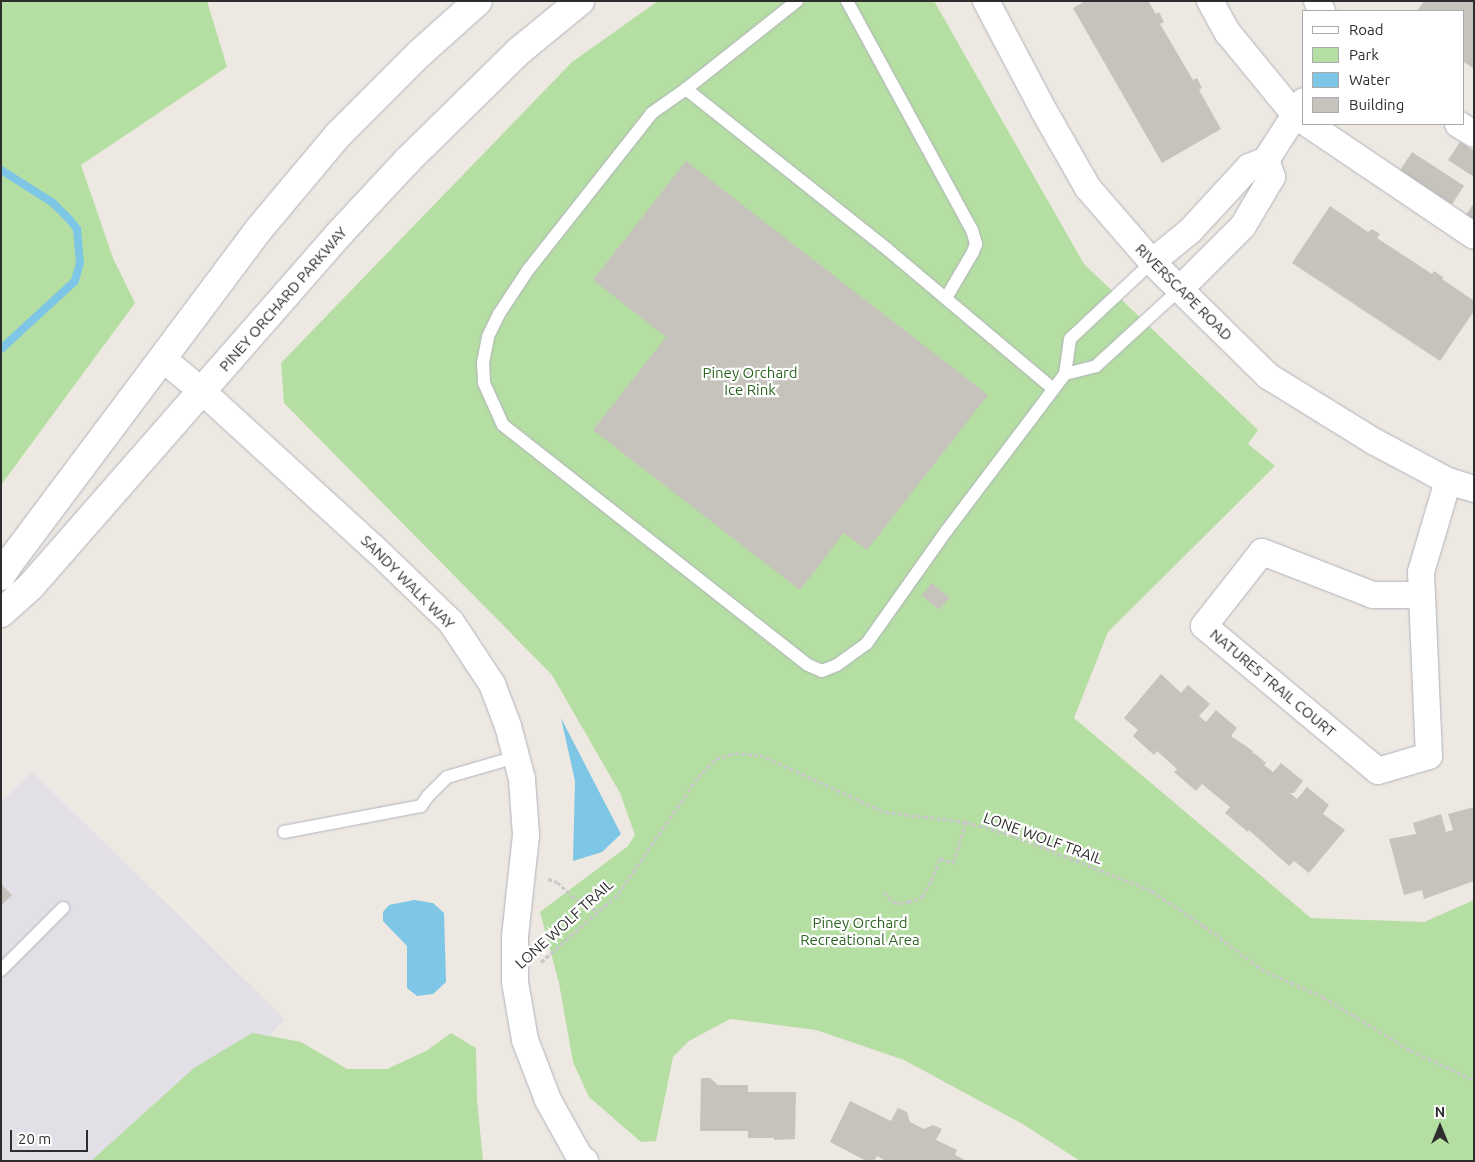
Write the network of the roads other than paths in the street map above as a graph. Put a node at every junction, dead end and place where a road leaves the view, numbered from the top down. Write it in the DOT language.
graph roads {
  1 [pos="478,1"];
  2 [pos="580,1"];
  3 [pos="797,1"];
  4 [pos="847,1"];
  5 [pos="986,1"];
  6 [pos="1210,1"];
  7 [pos="686,89"];
  8 [pos="1302,115"];
  9 [pos="1316,125"];
  10 [pos="1460,125"];
  11 [pos="1474,134"];
  12 [pos="1266,160"];
  13 [pos="1474,236"];
  14 [pos="1152,262"];
  15 [pos="1180,289"];
  16 [pos="946,298"];
  17 [pos="163,359"];
  18 [pos="1065,374"];
  19 [pos="1053,388"];
  20 [pos="203,392"];
  21 [pos="1448,481"];
  22 [pos="1474,489"];
  23 [pos="1,576"];
  24 [pos="1422,595"];
  25 [pos="1,613"];
  26 [pos="516,757"];
  27 [pos="284,832"];
  28 [pos="64,908"];
  29 [pos="1,970"];
  30 [pos="579,1159"];
  1 -- 17 [label="street"];
  2 -- 20 [label="street, PINEY ORCHARD PARKWAY"];
  3 -- 7 [label="lane"];
  4 -- 16 [label="lane"];
  5 -- 14 [label="street, RIVERSCAPE ROAD"];
  6 -- 8 [label="street"];
  7 -- 16 [label="lane"];
  7 -- 19 [label="lane"];
  8 -- 12 [label="street"];
  9 -- 13 [label="street"];
  10 -- 11 [label="street"];
  12 -- 14 [label="street"];
  12 -- 15 [label="street"];
  14 -- 15 [label="street, RIVERSCAPE ROAD"];
  14 -- 18 [label="lane"];
  15 -- 18 [label="lane"];
  15 -- 21 [label="street, RIVERSCAPE ROAD"];
  16 -- 19 [label="lane"];
  17 -- 20 [label="street, SANDY WALK WAY"];
  17 -- 23 [label="street"];
  18 -- 19 [label="lane"];
  20 -- 25 [label="street, PINEY ORCHARD PARKWAY"];
  20 -- 26 [label="street, SANDY WALK WAY"];
  21 -- 22 [label="street, RIVERSCAPE ROAD"];
  21 -- 24 [label="street, NATURES TRAIL COURT"];
  24 -- 24 [label="street, NATURES TRAIL COURT"];
  26 -- 27 [label="lane"];
  26 -- 30 [label="street, SANDY WALK WAY"];
  28 -- 29 [label="lane"];
}
